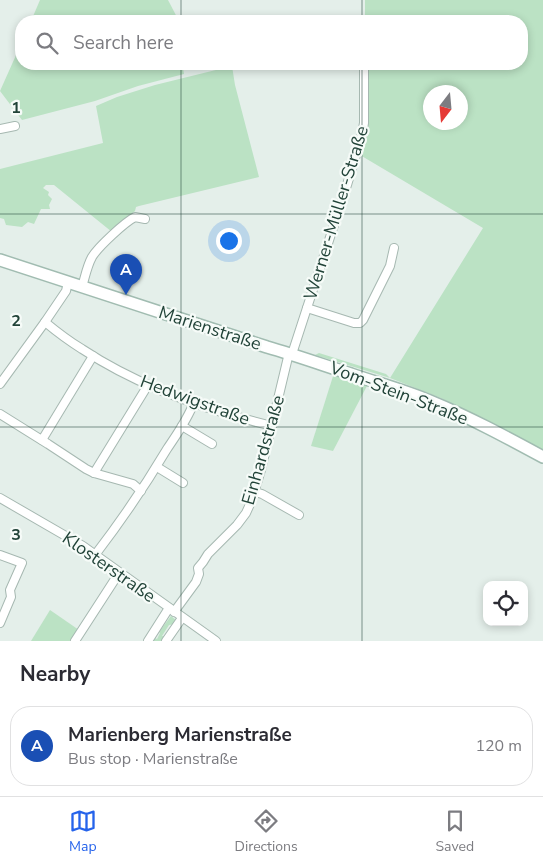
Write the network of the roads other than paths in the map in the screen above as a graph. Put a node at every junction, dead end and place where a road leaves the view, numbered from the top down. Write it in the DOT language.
graph roads {
  1 [pos="364,70"];
  2 [pos="15,126"];
  3 [pos="0,129"];
  4 [pos="145,220"];
  5 [pos="394,248"];
  6 [pos="0,260"];
  7 [pos="68,282"];
  8 [pos="82,287"];
  9 [pos="307,308"];
  10 [pos="45,322"];
  11 [pos="291,354"];
  12 [pos="93,356"];
  13 [pos="307,359"];
  14 [pos="0,384"];
  15 [pos="148,385"];
  16 [pos="194,402"];
  17 [pos="0,414"];
  18 [pos="182,426"];
  19 [pos="272,426"];
  20 [pos="42,440"];
  21 [pos="212,444"];
  22 [pos="543,457"];
  23 [pos="157,467"];
  24 [pos="94,473"];
  25 [pos="184,483"];
  26 [pos="141,491"];
  27 [pos="255,492"];
  28 [pos="0,498"];
  29 [pos="299,515"];
  30 [pos="0,555"];
  31 [pos="95,555"];
  32 [pos="119,573"];
  33 [pos="172,610"];
  34 [pos="182,618"];
  35 [pos="0,623"];
  36 [pos="75,641"];
  37 [pos="148,641"];
  38 [pos="166,641"];
  39 [pos="216,641"];
  1 -- 9 [label="street, Werner-Müller-Straße"];
  2 -- 3 [label="street"];
  4 -- 8 [label="street"];
  5 -- 9 [label="street"];
  6 -- 7 [label="main road, Marienstraße"];
  7 -- 8 [label="main road, Marienstraße"];
  7 -- 10 [label="street"];
  8 -- 11 [label="main road, Marienstraße"];
  9 -- 11 [label="street, Werner-Müller-Straße"];
  10 -- 12 [label="street, Hedwigstraße"];
  10 -- 14 [label="street"];
  11 -- 13 [label="main road, Marienstraße"];
  11 -- 19 [label="street, Einhardstraße"];
  12 -- 15 [label="street, Hedwigstraße"];
  12 -- 20 [label="street"];
  13 -- 22 [label="main road, Vom-Stein-Straße"];
  15 -- 16 [label="street, Hedwigstraße"];
  15 -- 24 [label="street"];
  16 -- 18 [label="street"];
  16 -- 19 [label="street, Hedwigstraße"];
  17 -- 20 [label="street"];
  18 -- 21 [label="street"];
  18 -- 23 [label="street"];
  19 -- 27 [label="street, Einhardstraße"];
  20 -- 24 [label="street"];
  23 -- 25 [label="street"];
  23 -- 26 [label="street"];
  24 -- 26 [label="street"];
  26 -- 31 [label="street"];
  27 -- 29 [label="street"];
  27 -- 33 [label="street, Einhardstraße"];
  28 -- 31 [label="street, Klosterstraße"];
  30 -- 35 [label="street"];
  31 -- 32 [label="street, Klosterstraße"];
  32 -- 33 [label="street, Klosterstraße"];
  32 -- 36 [label="street"];
  33 -- 34 [label="street, Klosterstraße"];
  33 -- 37 [label="street, Einhardstraße"];
  34 -- 38 [label="street"];
  34 -- 39 [label="street, Klosterstraße"];
}
